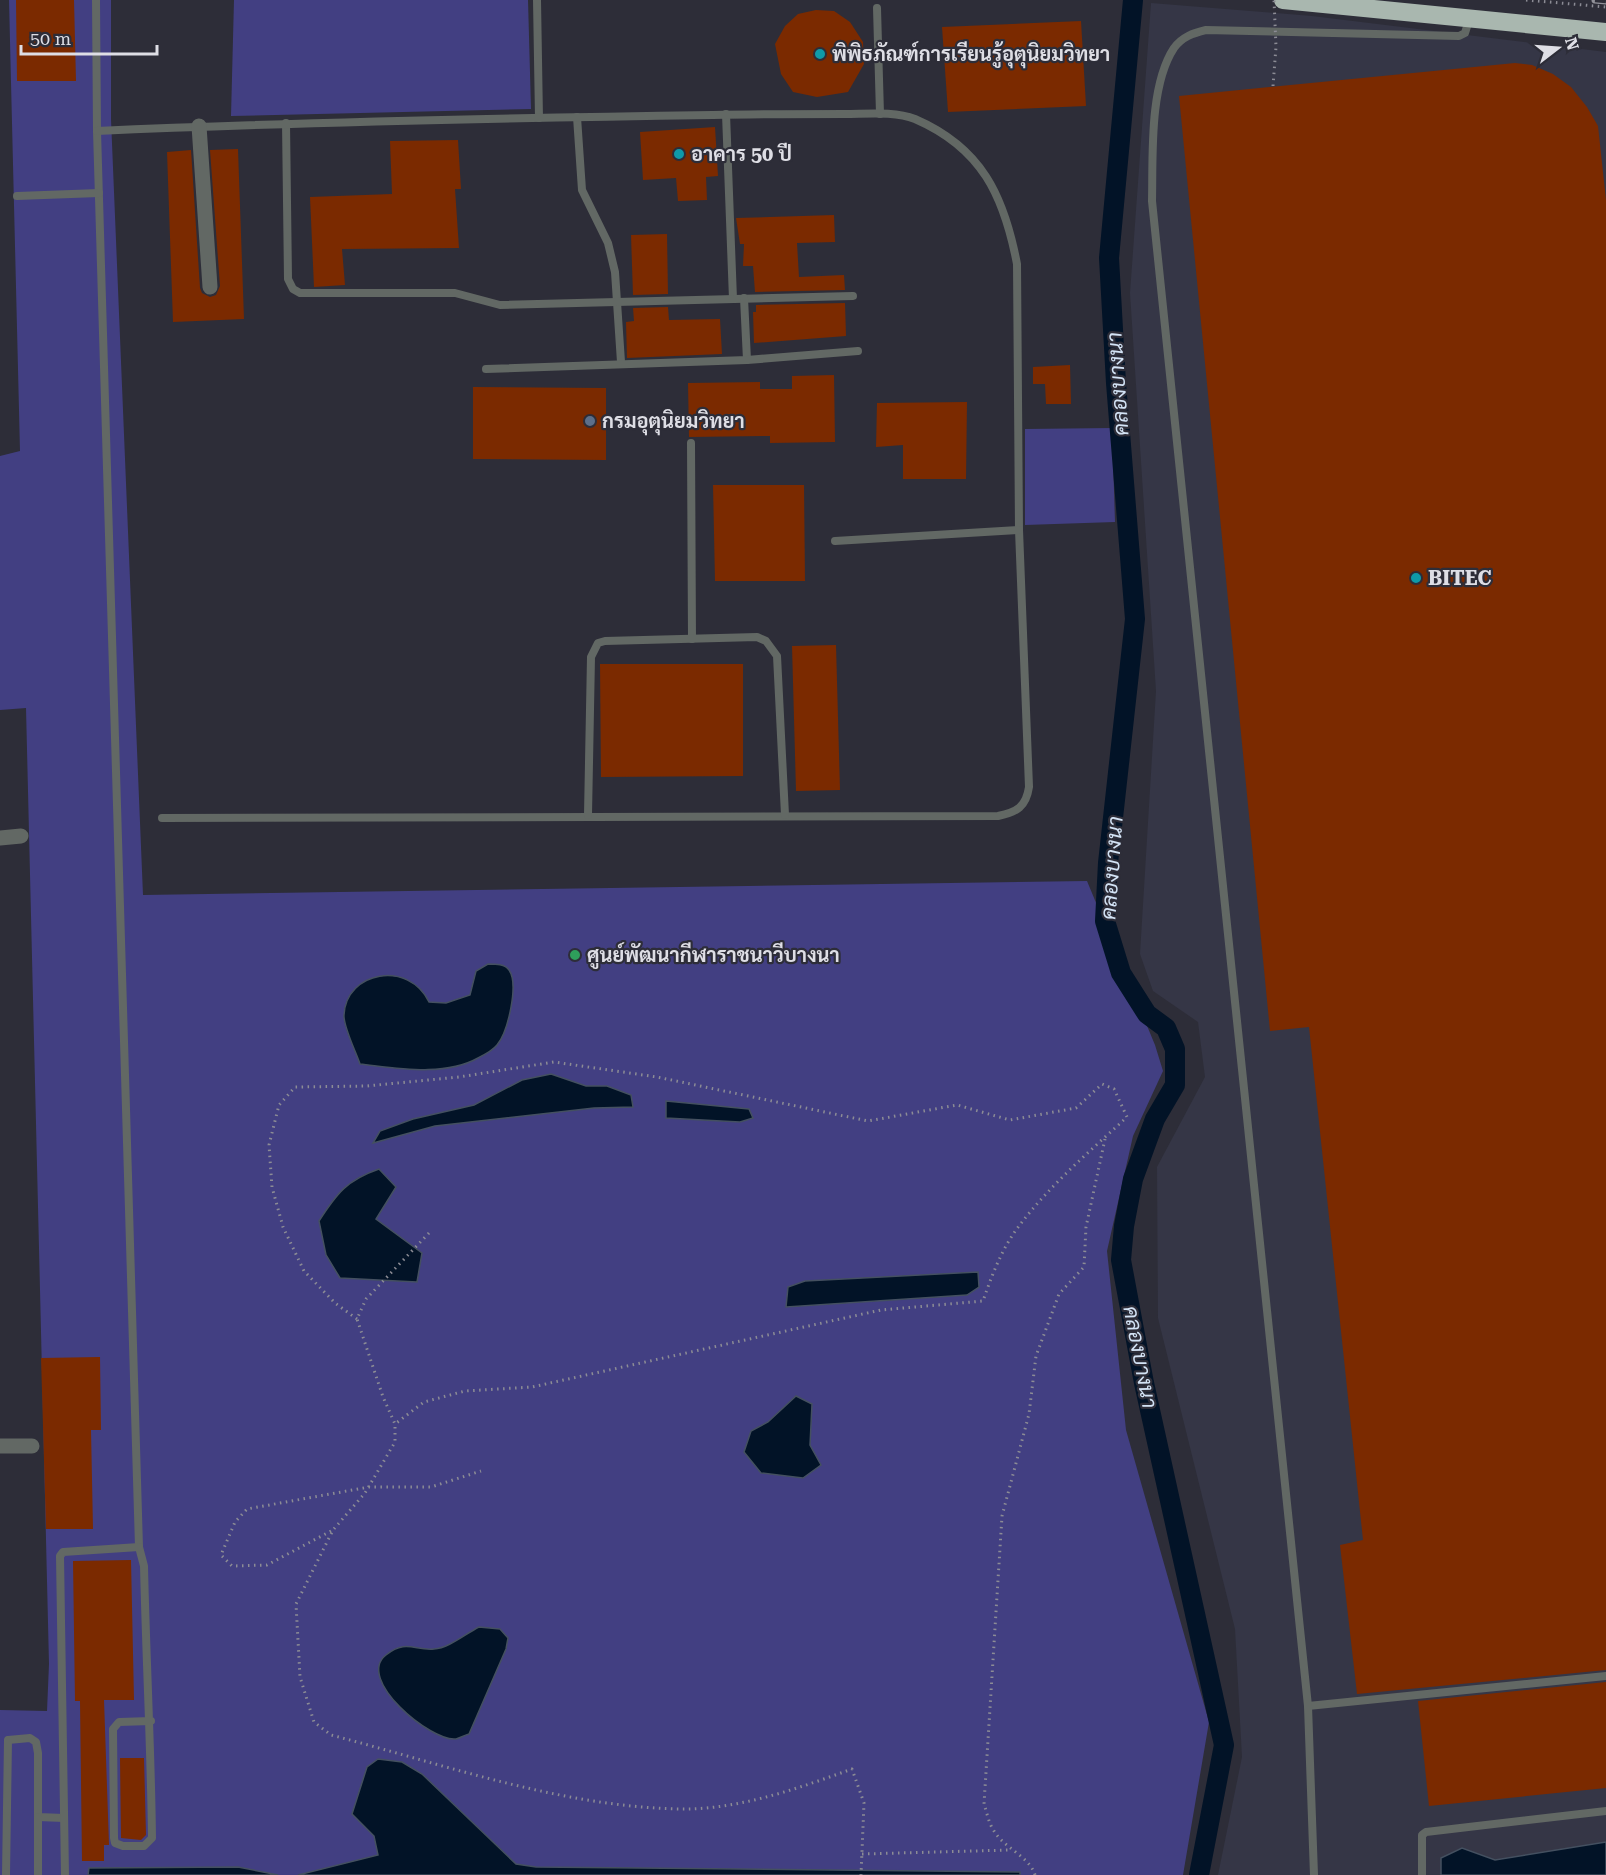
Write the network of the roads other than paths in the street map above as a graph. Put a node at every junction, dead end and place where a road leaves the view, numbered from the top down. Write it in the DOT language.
graph roads {
  1 [pos="96,0"];
  2 [pos="537,0"];
  3 [pos="1283,0"];
  4 [pos="877,8"];
  5 [pos="1469,20"];
  6 [pos="1606,32"];
  7 [pos="726,114"];
  8 [pos="879,114"];
  9 [pos="577,117"];
  10 [pos="539,118"];
  11 [pos="286,123"];
  12 [pos="199,126"];
  13 [pos="97,131"];
  14 [pos="99,193"];
  15 [pos="17,195"];
  16 [pos="210,287"];
  17 [pos="853,296"];
  18 [pos="744,298"];
  19 [pos="733,299"];
  20 [pos="616,302"];
  21 [pos="858,351"];
  22 [pos="747,360"];
  23 [pos="621,362"];
  24 [pos="486,369"];
  25 [pos="691,443"];
  26 [pos="1019,530"];
  27 [pos="835,541"];
  28 [pos="693,639"];
  29 [pos="588,815"];
  30 [pos="785,815"];
  31 [pos="162,818"];
  32 [pos="21,836"];
  33 [pos="0,838"];
  34 [pos="0,1446"];
  35 [pos="32,1446"];
  36 [pos="139,1547"];
  37 [pos="1606,1676"];
  38 [pos="1308,1706"];
  39 [pos="151,1721"];
  40 [pos="1606,1811"];
  41 [pos="39,1817"];
  42 [pos="64,1818"];
  43 [pos="6,1875"];
  44 [pos="38,1875"];
  45 [pos="65,1875"];
  46 [pos="1314,1875"];
  47 [pos="1422,1875"];
  1 -- 13 [label="lane"];
  2 -- 10 [label="lane"];
  3 -- 5 [label="highway"];
  4 -- 8 [label="lane"];
  5 -- 6 [label="highway"];
  5 -- 38 [label="lane"];
  7 -- 8 [label="lane"];
  7 -- 9 [label="lane"];
  7 -- 19 [label="lane"];
  8 -- 26 [label="lane"];
  9 -- 10 [label="lane"];
  9 -- 20 [label="lane"];
  10 -- 11 [label="lane"];
  11 -- 12 [label="lane"];
  11 -- 20 [label="lane"];
  12 -- 13 [label="lane"];
  12 -- 16 [label="street"];
  13 -- 14 [label="lane"];
  14 -- 15 [label="lane"];
  14 -- 36 [label="lane"];
  17 -- 18 [label="lane"];
  18 -- 19 [label="lane"];
  18 -- 22 [label="lane"];
  19 -- 20 [label="lane"];
  20 -- 23 [label="lane"];
  21 -- 22 [label="lane"];
  22 -- 23 [label="lane"];
  23 -- 24 [label="lane"];
  25 -- 28 [label="lane"];
  26 -- 27 [label="lane"];
  26 -- 30 [label="lane"];
  28 -- 29 [label="lane"];
  28 -- 30 [label="lane"];
  29 -- 30 [label="lane"];
  29 -- 31 [label="lane"];
  32 -- 33 [label="street"];
  34 -- 35 [label="street"];
  36 -- 39 [label="lane"];
  36 -- 42 [label="lane"];
  37 -- 38 [label="lane"];
  38 -- 46 [label="lane"];
  39 -- 39 [label="lane"];
  40 -- 47 [label="lane"];
  41 -- 42 [label="lane"];
  41 -- 43 [label="lane"];
  41 -- 44 [label="lane"];
  42 -- 45 [label="lane"];
}
